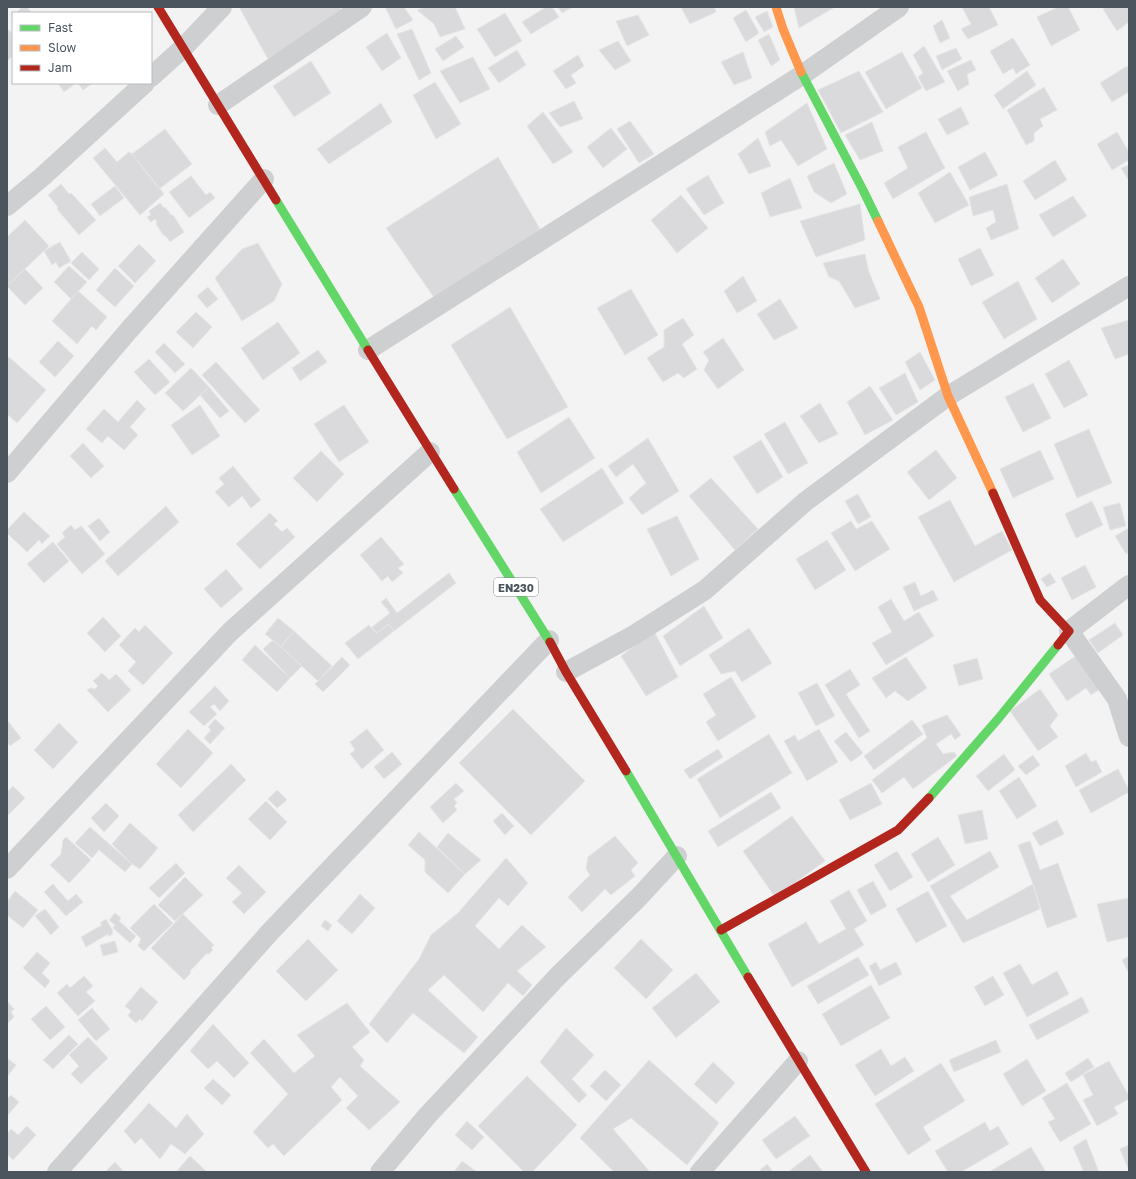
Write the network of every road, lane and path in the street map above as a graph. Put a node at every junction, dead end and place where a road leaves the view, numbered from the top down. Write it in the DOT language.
graph roads {
  1 [pos="158,7"];
  2 [pos="222,7"];
  3 [pos="362,7"];
  4 [pos="776,7"];
  5 [pos="899,7"];
  6 [pos="183,48"];
  7 [pos="152,76"];
  8 [pos="802,76"];
  9 [pos="144,84"];
  10 [pos="218,105"];
  11 [pos="264,179"];
  12 [pos="7,206"];
  13 [pos="1129,286"];
  14 [pos="368,350"];
  15 [pos="948,396"];
  16 [pos="430,452"];
  17 [pos="7,473"];
  18 [pos="1129,585"];
  19 [pos="1069,631"];
  20 [pos="549,640"];
  21 [pos="566,672"];
  22 [pos="1129,737"];
  23 [pos="677,856"];
  24 [pos="7,869"];
  25 [pos="721,930"];
  26 [pos="798,1061"];
  27 [pos="58,1172"];
  28 [pos="380,1172"];
  29 [pos="700,1172"];
  30 [pos="866,1172"];
  1 -- 6 [label="main road, EN230"];
  2 -- 6 [label="street"];
  3 -- 10 [label="street"];
  4 -- 8 [label="main road"];
  5 -- 8 [label="street"];
  6 -- 7 [label="street"];
  6 -- 10 [label="main road, EN230"];
  8 -- 14 [label="street"];
  8 -- 15 [label="main road"];
  9 -- 12 [label="street"];
  10 -- 11 [label="main road, EN230"];
  11 -- 14 [label="main road, EN230"];
  11 -- 17 [label="street"];
  13 -- 15 [label="street"];
  14 -- 16 [label="main road, EN230"];
  15 -- 19 [label="main road"];
  15 -- 21 [label="street"];
  16 -- 20 [label="main road, EN230"];
  16 -- 24 [label="street"];
  18 -- 19 [label="street"];
  19 -- 22 [label="street"];
  19 -- 25 [label="main road"];
  20 -- 21 [label="main road, EN230"];
  20 -- 27 [label="street"];
  21 -- 23 [label="main road, EN230"];
  23 -- 25 [label="main road, EN230"];
  23 -- 28 [label="street"];
  25 -- 26 [label="main road, EN230"];
  26 -- 29 [label="street"];
  26 -- 30 [label="main road, EN230"];
}
